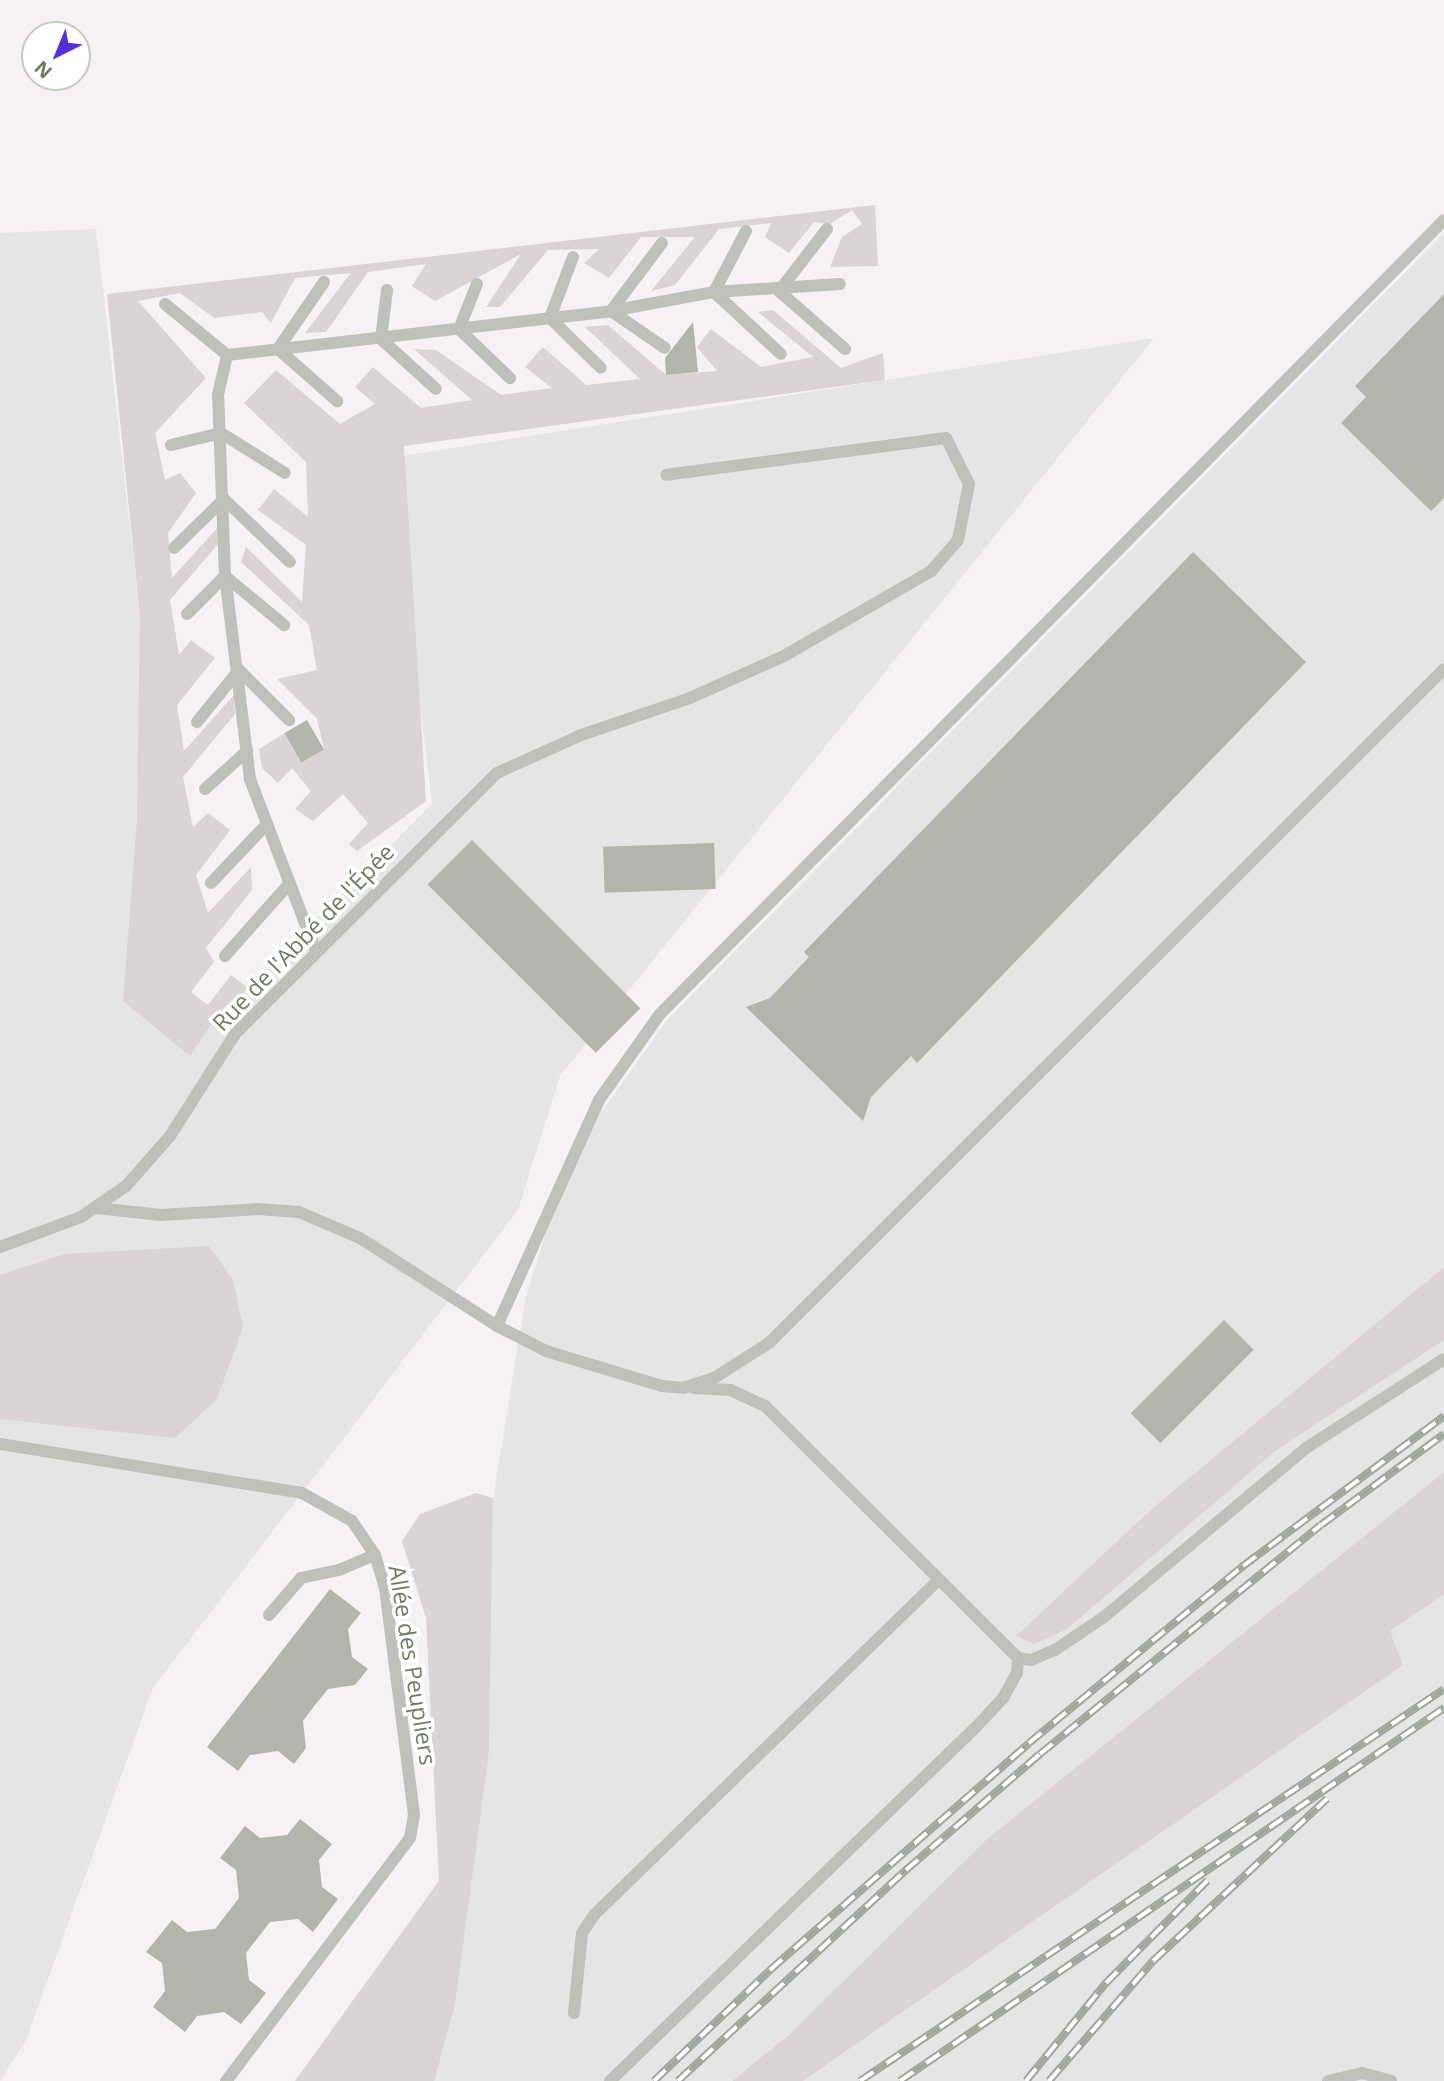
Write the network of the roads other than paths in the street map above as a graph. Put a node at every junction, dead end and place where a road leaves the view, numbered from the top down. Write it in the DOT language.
graph roads {
  1 [pos="1444,220"];
  2 [pos="827,229"];
  3 [pos="746,231"];
  4 [pos="662,243"];
  5 [pos="573,257"];
  6 [pos="324,282"];
  7 [pos="477,284"];
  8 [pos="840,284"];
  9 [pos="387,290"];
  10 [pos="779,291"];
  11 [pos="714,292"];
  12 [pos="164,304"];
  13 [pos="611,311"];
  14 [pos="550,318"];
  15 [pos="459,329"];
  16 [pos="381,339"];
  17 [pos="665,348"];
  18 [pos="278,349"];
  19 [pos="845,349"];
  20 [pos="781,354"];
  21 [pos="228,355"];
  22 [pos="601,368"];
  23 [pos="510,378"];
  24 [pos="436,389"];
  25 [pos="337,401"];
  26 [pos="221,433"];
  27 [pos="171,445"];
  28 [pos="285,473"];
  29 [pos="666,474"];
  30 [pos="224,499"];
  31 [pos="174,548"];
  32 [pos="290,562"];
  33 [pos="225,576"];
  34 [pos="187,614"];
  35 [pos="284,625"];
  36 [pos="1444,669"];
  37 [pos="239,670"];
  38 [pos="289,720"];
  39 [pos="197,722"];
  40 [pos="247,751"];
  41 [pos="205,789"];
  42 [pos="266,825"];
  43 [pos="211,883"];
  44 [pos="289,884"];
  45 [pos="316,952"];
  46 [pos="225,956"];
  47 [pos="97,1208"];
  48 [pos="0,1247"];
  49 [pos="497,1326"];
  50 [pos="1444,1359"];
  51 [pos="683,1388"];
  52 [pos="0,1444"];
  53 [pos="375,1555"];
  54 [pos="937,1581"];
  55 [pos="270,1615"];
  56 [pos="1018,1658"];
  57 [pos="574,2014"];
  58 [pos="226,2081"];
  59 [pos="610,2081"];
  60 [pos="1328,2081"];
  61 [pos="1391,2081"];
  1 -- 49 [label="street"];
  2 -- 10 [label="street"];
  3 -- 11 [label="street"];
  4 -- 13 [label="street"];
  5 -- 14 [label="street"];
  6 -- 18 [label="street"];
  7 -- 15 [label="street"];
  8 -- 10 [label="street"];
  9 -- 16 [label="street"];
  10 -- 11 [label="street"];
  10 -- 19 [label="street"];
  11 -- 13 [label="street"];
  11 -- 20 [label="street"];
  12 -- 21 [label="street"];
  13 -- 14 [label="street"];
  13 -- 17 [label="street"];
  14 -- 15 [label="street"];
  14 -- 22 [label="street"];
  15 -- 16 [label="street"];
  15 -- 23 [label="street"];
  16 -- 18 [label="street"];
  16 -- 24 [label="street"];
  18 -- 21 [label="street"];
  18 -- 25 [label="street"];
  21 -- 26 [label="street"];
  26 -- 27 [label="street"];
  26 -- 28 [label="street"];
  26 -- 30 [label="street"];
  29 -- 45 [label="street, Rue de l'Abbé de l'Épée"];
  30 -- 31 [label="street"];
  30 -- 32 [label="street"];
  30 -- 33 [label="street"];
  33 -- 34 [label="street"];
  33 -- 35 [label="street"];
  33 -- 37 [label="street"];
  36 -- 51 [label="street"];
  37 -- 38 [label="street"];
  37 -- 39 [label="street"];
  37 -- 40 [label="street"];
  40 -- 41 [label="street"];
  40 -- 42 [label="street"];
  42 -- 43 [label="street"];
  42 -- 44 [label="street"];
  44 -- 45 [label="street"];
  44 -- 46 [label="street"];
  45 -- 47 [label="street, Rue de l'Abbé de l'Épée"];
  47 -- 48 [label="street, Rue de l'Abbé de l'Épée"];
  47 -- 49 [label="street"];
  49 -- 51 [label="street"];
  50 -- 56 [label="street"];
  51 -- 54 [label="street"];
  52 -- 53 [label="street, Allée des Peupliers"];
  53 -- 55 [label="street"];
  53 -- 58 [label="street, Allée des Peupliers"];
  54 -- 56 [label="street"];
  54 -- 57 [label="street"];
  56 -- 59 [label="street"];
  60 -- 61 [label="street"];
}
